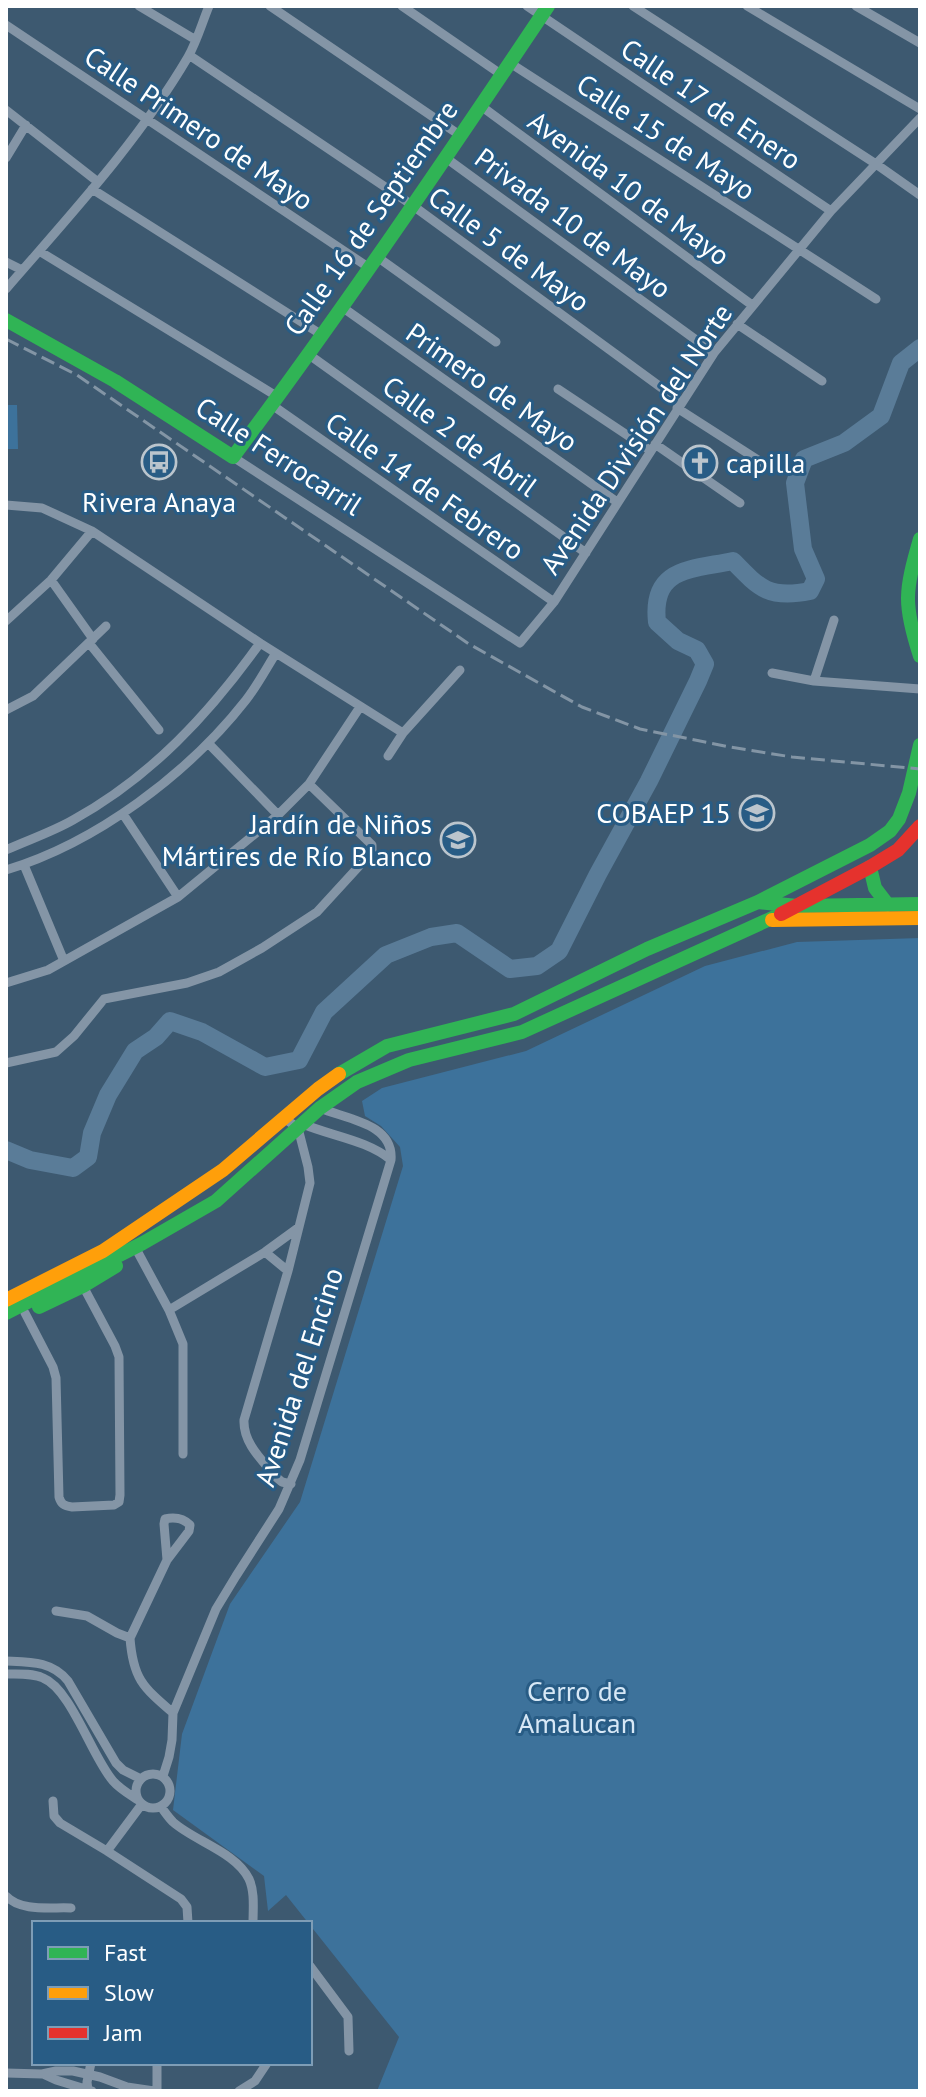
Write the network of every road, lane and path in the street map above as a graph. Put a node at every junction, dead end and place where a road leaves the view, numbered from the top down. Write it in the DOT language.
graph roads {
  1 [pos="139,6"];
  2 [pos="209,6"];
  3 [pos="270,6"];
  4 [pos="402,6"];
  5 [pos="527,6"];
  6 [pos="633,6"];
  7 [pos="747,6"];
  8 [pos="856,6"];
  9 [pos="544,11"];
  10 [pos="6,25"];
  11 [pos="196,40"];
  12 [pos="920,43"];
  13 [pos="189,55"];
  14 [pos="506,69"];
  15 [pos="481,106"];
  16 [pos="920,109"];
  17 [pos="6,110"];
  18 [pos="147,118"];
  19 [pos="920,118"];
  20 [pos="26,125"];
  21 [pos="461,136"];
  22 [pos="6,158"];
  23 [pos="446,158"];
  24 [pos="876,164"];
  25 [pos="95,186"];
  26 [pos="920,195"];
  27 [pos="412,205"];
  28 [pos="831,211"];
  29 [pos="799,249"];
  30 [pos="39,251"];
  31 [pos="6,262"];
  32 [pos="372,262"];
  33 [pos="22,270"];
  34 [pos="6,289"];
  35 [pos="876,299"];
  36 [pos="752,305"];
  37 [pos="342,307"];
  38 [pos="6,320"];
  39 [pos="737,324"];
  40 [pos="322,335"];
  41 [pos="496,342"];
  42 [pos="714,353"];
  43 [pos="308,354"];
  44 [pos="822,381"];
  45 [pos="558,389"];
  46 [pos="275,401"];
  47 [pos="679,405"];
  48 [pos="653,448"];
  49 [pos="233,457"];
  50 [pos="766,465"];
  51 [pos="617,502"];
  52 [pos="740,503"];
  53 [pos="6,505"];
  54 [pos="92,531"];
  55 [pos="920,539"];
  56 [pos="586,553"];
  57 [pos="51,580"];
  58 [pos="554,602"];
  59 [pos="834,620"];
  60 [pos="6,621"];
  61 [pos="106,626"];
  62 [pos="91,641"];
  63 [pos="260,643"];
  64 [pos="520,643"];
  65 [pos="276,653"];
  66 [pos="920,656"];
  67 [pos="460,670"];
  68 [pos="772,673"];
  69 [pos="814,681"];
  70 [pos="920,689"];
  71 [pos="360,707"];
  72 [pos="6,710"];
  73 [pos="159,730"];
  74 [pos="403,733"];
  75 [pos="208,743"];
  76 [pos="920,745"];
  77 [pos="388,756"];
  78 [pos="309,784"];
  79 [pos="123,814"];
  80 [pos="278,815"];
  81 [pos="920,826"];
  82 [pos="6,850"];
  83 [pos="24,865"];
  84 [pos="870,867"];
  85 [pos="6,870"];
  86 [pos="178,897"];
  87 [pos="758,902"];
  88 [pos="920,904"];
  89 [pos="888,905"];
  90 [pos="797,906"];
  91 [pos="732,913"];
  92 [pos="920,918"];
  93 [pos="767,920"];
  94 [pos="64,961"];
  95 [pos="6,983"];
  96 [pos="6,1063"];
  97 [pos="320,1108"];
  98 [pos="284,1118"];
  99 [pos="300,1126"];
  100 [pos="391,1160"];
  101 [pos="298,1228"];
  102 [pos="132,1231"];
  103 [pos="139,1247"];
  104 [pos="265,1252"];
  105 [pos="105,1256"];
  106 [pos="288,1271"];
  107 [pos="83,1286"];
  108 [pos="6,1292"];
  109 [pos="6,1300"];
  110 [pos="169,1310"];
  111 [pos="6,1313"];
  112 [pos="25,1313"];
  113 [pos="6,1322"];
  114 [pos="183,1454"];
  115 [pos="291,1484"];
  116 [pos="167,1560"];
  117 [pos="56,1611"];
  118 [pos="130,1638"];
  119 [pos="6,1661"];
  120 [pos="6,1674"];
  121 [pos="173,1713"];
  122 [pos="163,1776"];
  123 [pos="141,1779"];
  124 [pos="53,1801"];
  125 [pos="140,1802"];
  126 [pos="161,1807"];
  127 [pos="107,1851"];
  128 [pos="6,1896"];
  129 [pos="71,1908"];
  130 [pos="188,1921"];
  131 [pos="253,1921"];
  132 [pos="312,1969"];
  133 [pos="349,2051"];
  134 [pos="92,2065"];
  135 [pos="157,2065"];
  136 [pos="266,2065"];
  137 [pos="6,2073"];
  138 [pos="95,2076"];
  139 [pos="56,2081"];
  140 [pos="92,2091"];
  141 [pos="155,2091"];
  142 [pos="239,2091"];
  1 -- 11 [label="street"];
  2 -- 11 [label="street"];
  3 -- 21 [label="street"];
  4 -- 14 [label="street, Calle 15 de Mayo"];
  5 -- 9 [label="street, Calle 17 de Enero"];
  6 -- 24 [label="street"];
  7 -- 16 [label="street"];
  8 -- 12 [label="street"];
  9 -- 14 [label="main road, Calle 16 de Septiembre"];
  9 -- 28 [label="street, Calle 17 de Enero"];
  10 -- 18 [label="street, Calle Primero de Mayo"];
  11 -- 13 [label="street"];
  13 -- 18 [label="street"];
  13 -- 27 [label="street, Calle 5 de Mayo"];
  14 -- 15 [label="main road, Calle 16 de Septiembre"];
  14 -- 29 [label="street, Calle 15 de Mayo"];
  15 -- 21 [label="main road, Calle 16 de Septiembre"];
  15 -- 36 [label="street, Avenida 10 de Mayo"];
  17 -- 20 [label="street"];
  18 -- 25 [label="street"];
  18 -- 32 [label="street, Calle Primero de Mayo"];
  19 -- 24 [label="street, Avenida División del Norte"];
  20 -- 22 [label="street"];
  20 -- 25 [label="street"];
  21 -- 23 [label="main road, Calle 16 de Septiembre"];
  23 -- 27 [label="main road, Calle 16 de Septiembre"];
  23 -- 42 [label="street, Privada 10 de Mayo"];
  24 -- 26 [label="street"];
  24 -- 28 [label="street, Avenida División del Norte"];
  25 -- 30 [label="street"];
  25 -- 40 [label="street"];
  27 -- 32 [label="main road, Calle 16 de Septiembre"];
  27 -- 47 [label="street, Calle 5 de Mayo"];
  28 -- 29 [label="street, Avenida División del Norte"];
  29 -- 35 [label="street, Calle 15 de Mayo"];
  29 -- 36 [label="street, Avenida División del Norte"];
  30 -- 33 [label="street"];
  30 -- 46 [label="street, Calle 14 de Febrero"];
  31 -- 33 [label="street"];
  32 -- 37 [label="main road, Calle 16 de Septiembre"];
  32 -- 41 [label="street, Calle Primero de Mayo"];
  33 -- 34 [label="street"];
  36 -- 39 [label="street, Avenida División del Norte"];
  37 -- 40 [label="main road, Calle 16 de Septiembre"];
  37 -- 51 [label="street, Primero de Mayo"];
  38 -- 49 [label="main road, Calle Ferrocarril"];
  39 -- 42 [label="street, Avenida División del Norte"];
  39 -- 44 [label="street"];
  40 -- 43 [label="main road, Calle 16 de Septiembre"];
  42 -- 47 [label="street, Avenida División del Norte"];
  43 -- 46 [label="main road, Calle 16 de Septiembre"];
  43 -- 56 [label="street, Calle 2 de Abril"];
  45 -- 48 [label="street"];
  46 -- 49 [label="main road, Calle 16 de Septiembre"];
  46 -- 58 [label="street, Calle 14 de Febrero"];
  47 -- 48 [label="street, Avenida División del Norte"];
  47 -- 50 [label="street, Calle 5 de Mayo"];
  48 -- 51 [label="street, Avenida División del Norte"];
  48 -- 52 [label="street"];
  49 -- 64 [label="street, Calle Ferrocarril"];
  51 -- 56 [label="street, Avenida División del Norte"];
  53 -- 54 [label="street"];
  54 -- 57 [label="street"];
  54 -- 63 [label="street"];
  55 -- 66 [label="main road"];
  56 -- 58 [label="street, Avenida División del Norte"];
  57 -- 60 [label="street"];
  57 -- 62 [label="street"];
  58 -- 64 [label="street, Avenida División del Norte"];
  59 -- 69 [label="street"];
  61 -- 62 [label="street"];
  62 -- 72 [label="street"];
  62 -- 73 [label="street"];
  63 -- 65 [label="street"];
  63 -- 82 [label="street"];
  65 -- 71 [label="street"];
  65 -- 75 [label="street"];
  67 -- 74 [label="street"];
  68 -- 69 [label="street"];
  69 -- 70 [label="street"];
  71 -- 74 [label="street"];
  71 -- 78 [label="street"];
  74 -- 77 [label="street"];
  75 -- 79 [label="street"];
  75 -- 80 [label="street"];
  76 -- 87 [label="main road"];
  78 -- 80 [label="street"];
  78 -- 96 [label="street"];
  79 -- 83 [label="street"];
  79 -- 86 [label="street"];
  80 -- 86 [label="street"];
  81 -- 84 [label="main road"];
  83 -- 85 [label="street"];
  83 -- 94 [label="street"];
  84 -- 89 [label="main road"];
  84 -- 90 [label="main road"];
  86 -- 94 [label="street"];
  87 -- 90 [label="main road"];
  87 -- 91 [label="main road"];
  88 -- 89 [label="main road"];
  89 -- 90 [label="main road"];
  90 -- 93 [label="main road"];
  91 -- 93 [label="main road"];
  91 -- 98 [label="main road"];
  92 -- 93 [label="main road"];
  93 -- 97 [label="main road"];
  94 -- 95 [label="street"];
  97 -- 99 [label="main road"];
  97 -- 100 [label="street"];
  98 -- 99 [label="street"];
  98 -- 102 [label="main road"];
  99 -- 100 [label="street"];
  99 -- 101 [label="street"];
  99 -- 103 [label="main road"];
  100 -- 115 [label="street, Avenida del Encino"];
  101 -- 104 [label="street"];
  101 -- 106 [label="street"];
  102 -- 105 [label="main road"];
  102 -- 108 [label="main road"];
  103 -- 105 [label="main road"];
  103 -- 107 [label="main road"];
  103 -- 110 [label="street"];
  104 -- 106 [label="street"];
  104 -- 110 [label="street"];
  105 -- 109 [label="main road"];
  105 -- 111 [label="main road"];
  106 -- 115 [label="street"];
  107 -- 112 [label="main road"];
  107 -- 112 [label="street"];
  110 -- 114 [label="street"];
  112 -- 113 [label="main road"];
  115 -- 121 [label="street, Avenida del Encino"];
  116 -- 116 [label="street"];
  116 -- 118 [label="street"];
  117 -- 118 [label="street"];
  118 -- 121 [label="street"];
  119 -- 123 [label="street"];
  120 -- 125 [label="street"];
  121 -- 122 [label="street, Avenida del Encino"];
  122 -- 123 [label="street"];
  122 -- 126 [label="street"];
  123 -- 125 [label="street"];
  124 -- 127 [label="street"];
  125 -- 126 [label="street"];
  125 -- 127 [label="street"];
  126 -- 131 [label="street"];
  127 -- 130 [label="street"];
  128 -- 129 [label="street"];
  132 -- 133 [label="street"];
  134 -- 138 [label="street"];
  135 -- 141 [label="street"];
  136 -- 142 [label="street"];
  137 -- 139 [label="street"];
  138 -- 139 [label="street"];
  138 -- 140 [label="street"];
  138 -- 141 [label="street"];
  139 -- 140 [label="street"];
}
